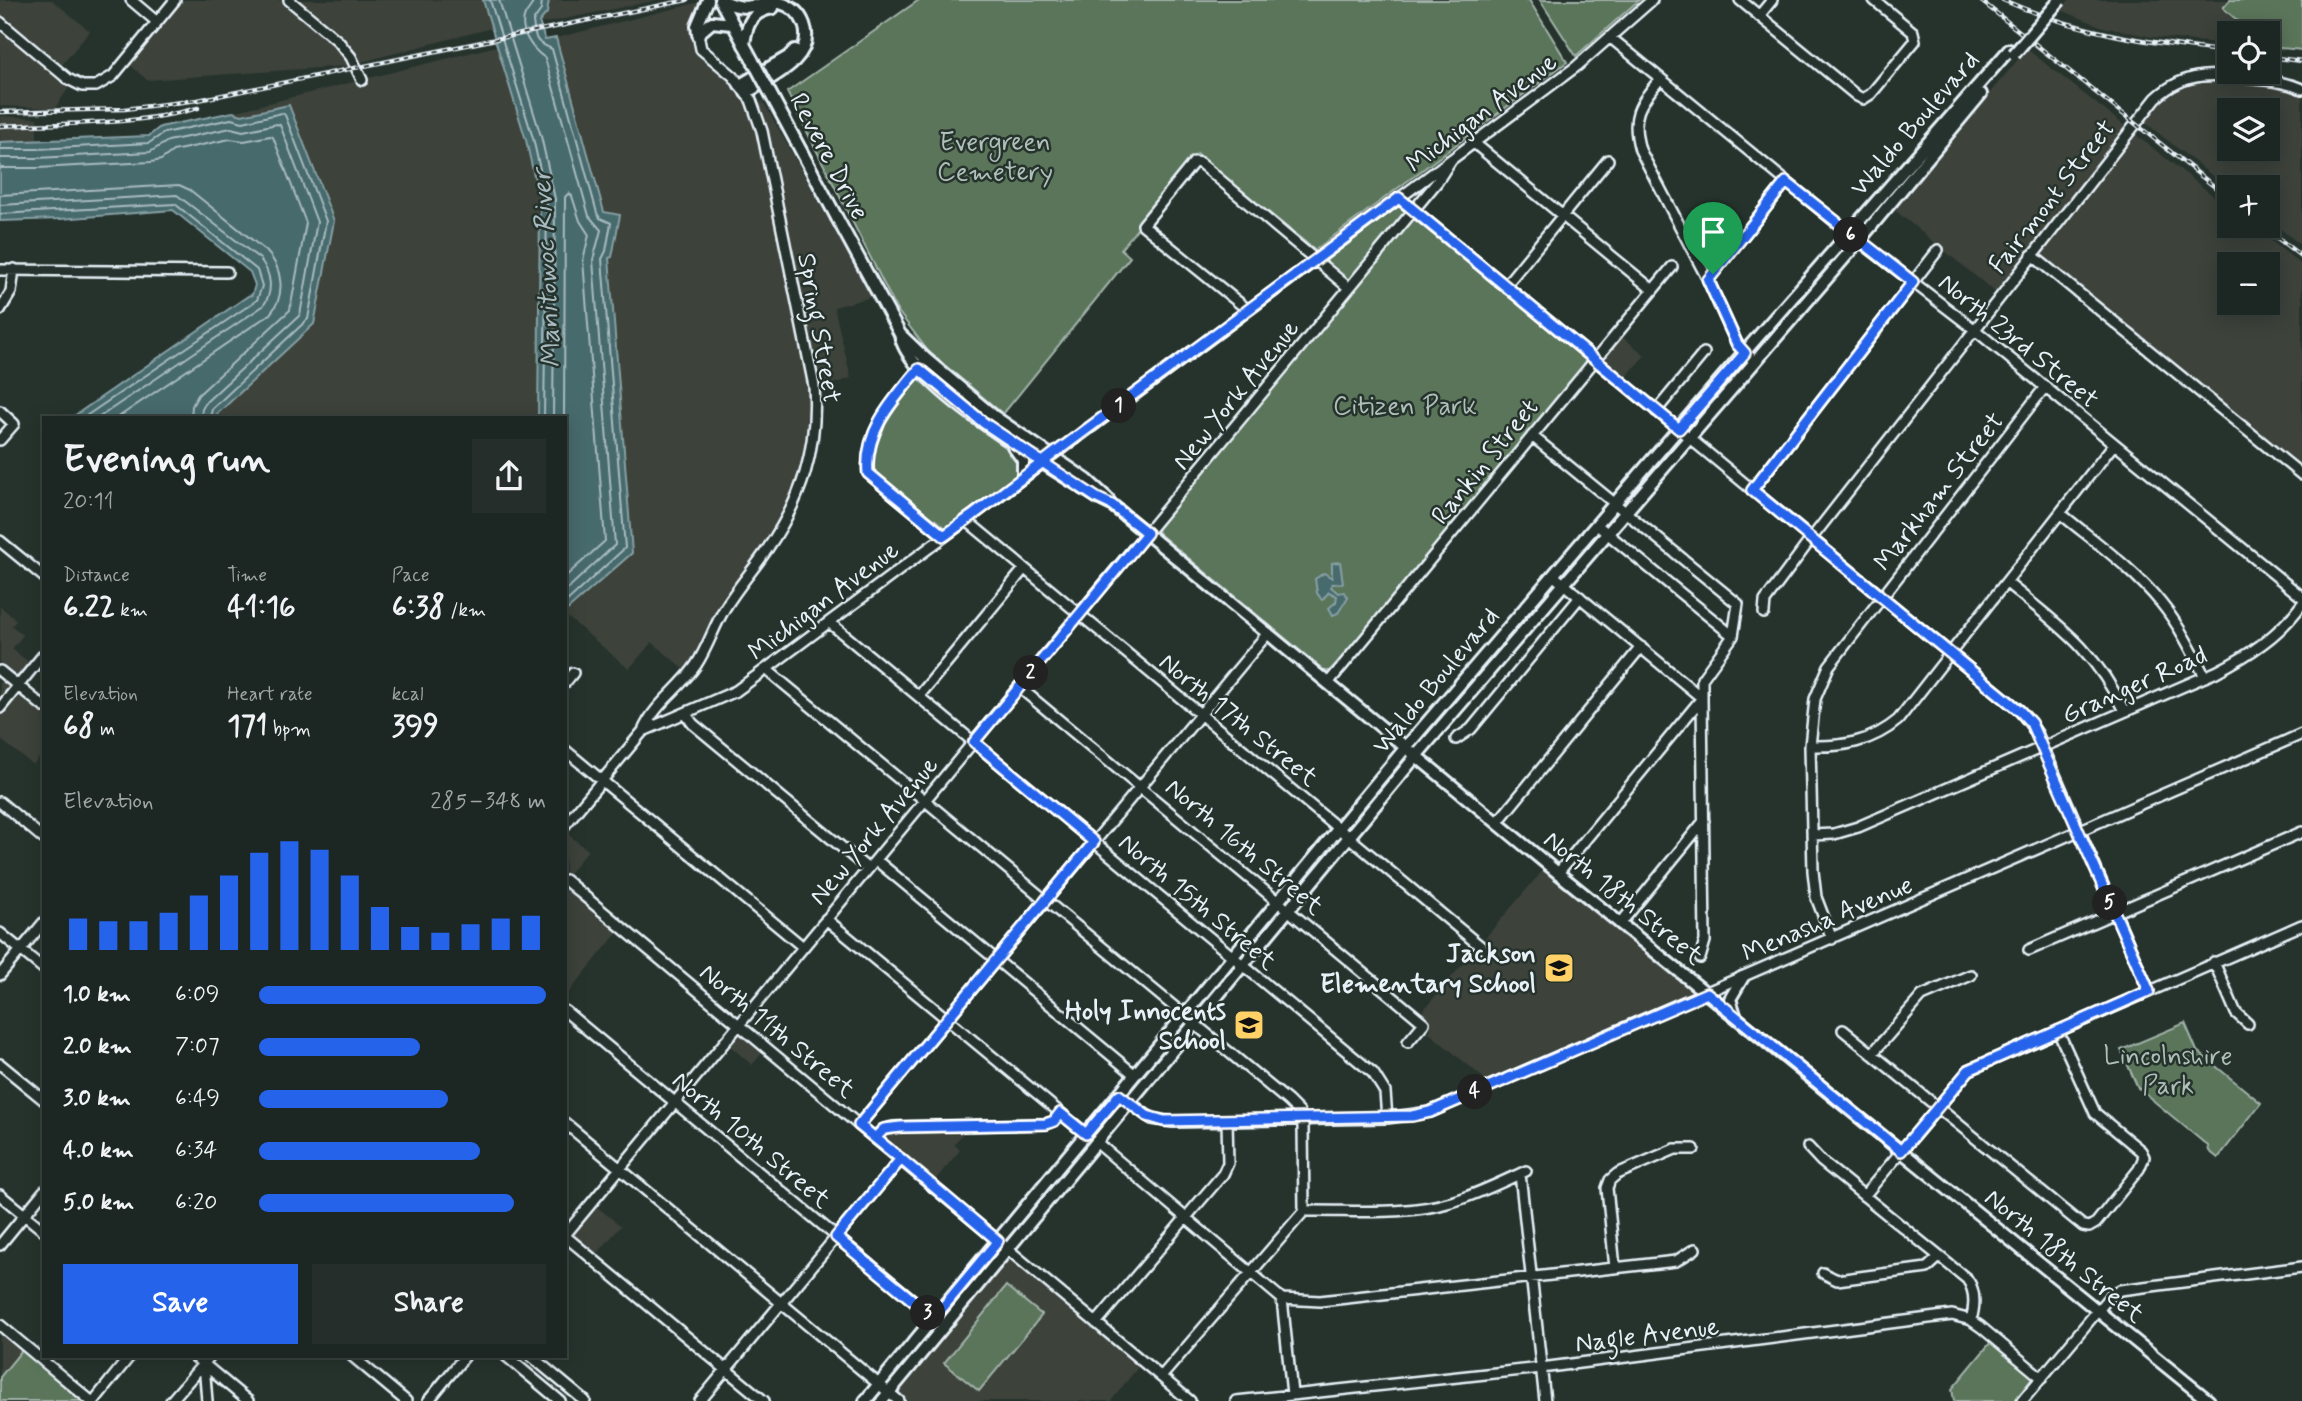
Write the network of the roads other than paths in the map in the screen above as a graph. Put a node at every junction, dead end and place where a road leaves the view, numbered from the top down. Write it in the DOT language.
graph roads {
  1 [pos="131,0"];
  2 [pos="175,0"];
  3 [pos="289,0"];
  4 [pos="708,0"];
  5 [pos="721,0"];
  6 [pos="1652,0"];
  7 [pos="1740,0"];
  8 [pos="1772,0"];
  9 [pos="1874,0"];
  10 [pos="2051,0"];
  11 [pos="2060,0"];
  12 [pos="1759,16"];
  13 [pos="0,22"];
  14 [pos="157,22"];
  15 [pos="732,23"];
  16 [pos="698,34"];
  17 [pos="1611,38"];
  18 [pos="744,46"];
  19 [pos="2012,52"];
  20 [pos="1660,79"];
  21 [pos="362,80"];
  22 [pos="743,89"];
  23 [pos="2302,89"];
  24 [pos="1474,143"];
  25 [pos="1451,160"];
  26 [pos="1608,160"];
  27 [pos="1786,182"];
  28 [pos="1399,198"];
  29 [pos="1413,211"];
  30 [pos="1563,216"];
  31 [pos="1849,233"];
  32 [pos="1859,241"];
  33 [pos="1938,250"];
  34 [pos="2032,255"];
  35 [pos="1317,259"];
  36 [pos="1672,267"];
  37 [pos="14,269"];
  38 [pos="0,270"];
  39 [pos="227,272"];
  40 [pos="1708,280"];
  41 [pos="1913,282"];
  42 [pos="1506,286"];
  43 [pos="1349,288"];
  44 [pos="1653,290"];
  45 [pos="0,310"];
  46 [pos="1248,310"];
  47 [pos="1974,329"];
  48 [pos="900,334"];
  49 [pos="1704,353"];
  50 [pos="1745,353"];
  51 [pos="926,359"];
  52 [pos="1595,360"];
  53 [pos="1754,361"];
  54 [pos="919,369"];
  55 [pos="2045,387"];
  56 [pos="0,411"];
  57 [pos="1656,411"];
  58 [pos="1679,429"];
  59 [pos="1532,436"];
  60 [pos="1689,438"];
  61 [pos="1007,439"];
  62 [pos="0,440"];
  63 [pos="2114,444"];
  64 [pos="1052,455"];
  65 [pos="1043,462"];
  66 [pos="2302,475"];
  67 [pos="1023,477"];
  68 [pos="1752,490"];
  69 [pos="1615,504"];
  70 [pos="1112,505"];
  71 [pos="1625,511"];
  72 [pos="2060,513"];
  73 [pos="966,520"];
  74 [pos="1597,525"];
  75 [pos="1147,533"];
  76 [pos="1607,533"];
  77 [pos="944,536"];
  78 [pos="1811,539"];
  79 [pos="0,541"];
  80 [pos="1024,569"];
  81 [pos="42,575"];
  82 [pos="1554,576"];
  83 [pos="2007,583"];
  84 [pos="1564,584"];
  85 [pos="1580,597"];
  86 [pos="1882,597"];
  87 [pos="2302,597"];
  88 [pos="2302,604"];
  89 [pos="1764,613"];
  90 [pos="1079,615"];
  91 [pos="830,623"];
  92 [pos="1268,633"];
  93 [pos="1733,636"];
  94 [pos="1641,647"];
  95 [pos="1951,654"];
  96 [pos="42,656"];
  97 [pos="766,669"];
  98 [pos="0,671"];
  99 [pos="573,673"];
  100 [pos="2205,677"];
  101 [pos="567,680"];
  102 [pos="1329,682"];
  103 [pos="18,686"];
  104 [pos="1019,687"];
  105 [pos="919,696"];
  106 [pos="1702,698"];
  107 [pos="42,705"];
  108 [pos="0,708"];
  109 [pos="2124,711"];
  110 [pos="685,713"];
  111 [pos="1200,714"];
  112 [pos="643,731"];
  113 [pos="2302,734"];
  114 [pos="1456,739"];
  115 [pos="974,742"];
  116 [pos="1810,746"];
  117 [pos="2043,746"];
  118 [pos="1406,747"];
  119 [pos="567,752"];
  120 [pos="1416,756"];
  121 [pos="602,780"];
  122 [pos="1141,787"];
  123 [pos="925,801"];
  124 [pos="0,802"];
  125 [pos="1704,821"];
  126 [pos="1497,822"];
  127 [pos="567,823"];
  128 [pos="1340,829"];
  129 [pos="2079,831"];
  130 [pos="2302,832"];
  131 [pos="1812,835"];
  132 [pos="42,837"];
  133 [pos="1349,837"];
  134 [pos="1094,842"];
  135 [pos="876,860"];
  136 [pos="868,869"];
  137 [pos="1558,873"];
  138 [pos="567,882"];
  139 [pos="1045,902"];
  140 [pos="1279,902"];
  141 [pos="1289,910"];
  142 [pos="2115,913"];
  143 [pos="826,919"];
  144 [pos="42,924"];
  145 [pos="1620,924"];
  146 [pos="2302,925"];
  147 [pos="0,933"];
  148 [pos="1832,939"];
  149 [pos="803,947"];
  150 [pos="20,950"];
  151 [pos="1485,950"];
  152 [pos="2029,950"];
  153 [pos="1233,957"];
  154 [pos="1700,958"];
  155 [pos="996,961"];
  156 [pos="2214,962"];
  157 [pos="1242,965"];
  158 [pos="42,967"];
  159 [pos="0,975"];
  160 [pos="1971,975"];
  161 [pos="1743,977"];
  162 [pos="2149,991"];
  163 [pos="1707,993"];
  164 [pos="567,1013"];
  165 [pos="1184,1016"];
  166 [pos="1737,1018"];
  167 [pos="948,1020"];
  168 [pos="2248,1024"];
  169 [pos="739,1025"];
  170 [pos="1193,1025"];
  171 [pos="1843,1030"];
  172 [pos="2058,1031"];
  173 [pos="1408,1042"];
  174 [pos="1872,1054"];
  175 [pos="0,1063"];
  176 [pos="1135,1076"];
  177 [pos="1119,1095"];
  178 [pos="42,1098"];
  179 [pos="675,1102"];
  180 [pos="1129,1103"];
  181 [pos="1938,1107"];
  182 [pos="1060,1113"];
  183 [pos="1387,1118"];
  184 [pos="1302,1119"];
  185 [pos="1227,1121"];
  186 [pos="567,1125"];
  187 [pos="859,1125"];
  188 [pos="1086,1134"];
  189 [pos="875,1138"];
  190 [pos="1096,1142"];
  191 [pos="1808,1147"];
  192 [pos="1694,1149"];
  193 [pos="1901,1151"];
  194 [pos="901,1159"];
  195 [pos="620,1168"];
  196 [pos="42,1193"];
  197 [pos="0,1195"];
  198 [pos="1864,1196"];
  199 [pos="1304,1211"];
  200 [pos="24,1215"];
  201 [pos="1186,1218"];
  202 [pos="42,1229"];
  203 [pos="567,1233"];
  204 [pos="567,1237"];
  205 [pos="836,1237"];
  206 [pos="998,1241"];
  207 [pos="0,1245"];
  208 [pos="1007,1249"];
  209 [pos="1695,1249"];
  210 [pos="1938,1257"];
  211 [pos="2302,1267"];
  212 [pos="1615,1268"];
  213 [pos="1252,1272"];
  214 [pos="1823,1273"];
  215 [pos="1531,1277"];
  216 [pos="1282,1299"];
  217 [pos="782,1303"];
  218 [pos="2098,1311"];
  219 [pos="934,1318"];
  220 [pos="1970,1320"];
  221 [pos="1096,1323"];
  222 [pos="0,1325"];
  223 [pos="944,1326"];
  224 [pos="128,1358"];
  225 [pos="354,1358"];
  226 [pos="462,1358"];
  227 [pos="508,1358"];
  228 [pos="533,1358"];
  229 [pos="207,1360"];
  230 [pos="1541,1368"];
  231 [pos="726,1370"];
  232 [pos="1161,1377"];
  233 [pos="2042,1377"];
  234 [pos="879,1385"];
  235 [pos="1292,1394"];
  236 [pos="885,1397"];
  237 [pos="92,1401"];
  238 [pos="171,1401"];
  239 [pos="207,1401"];
  240 [pos="248,1401"];
  241 [pos="406,1401"];
  242 [pos="428,1401"];
  243 [pos="560,1401"];
  244 [pos="585,1401"];
  245 [pos="701,1401"];
  246 [pos="764,1401"];
  247 [pos="865,1401"];
  248 [pos="899,1401"];
  249 [pos="1190,1401"];
  250 [pos="1236,1401"];
  251 [pos="1545,1401"];
  252 [pos="2022,1401"];
  253 [pos="2209,1401"];
  1 -- 14 [label="street"];
  2 -- 14 [label="street"];
  3 -- 21 [label="street"];
  4 -- 16 [label="main road"];
  5 -- 15 [label="main road, Revere Drive"];
  5 -- 22 [label="main road"];
  6 -- 17 [label="street, Michigan Avenue"];
  7 -- 12 [label="street"];
  8 -- 12 [label="street"];
  9 -- 12 [label="street"];
  10 -- 19 [label="main road, Waldo Boulevard"];
  11 -- 19 [label="main road, Waldo Boulevard, bridge"];
  13 -- 14 [label="street"];
  15 -- 16 [label="main road"];
  15 -- 18 [label="main road, Revere Drive"];
  16 -- 22 [label="street, Spring Street"];
  17 -- 20 [label="street, North 23rd Street"];
  17 -- 24 [label="street, Michigan Avenue"];
  18 -- 22 [label="main road"];
  18 -- 48 [label="main road, Revere Drive, bridge"];
  19 -- 31 [label="main road, Waldo Boulevard"];
  19 -- 32 [label="main road, Waldo Boulevard"];
  20 -- 27 [label="street, North 23rd Street"];
  20 -- 40 [label="street"];
  22 -- 112 [label="street, Spring Street"];
  23 -- 34 [label="street, Fairmont Street"];
  24 -- 25 [label="street, Michigan Avenue"];
  24 -- 30 [label="street"];
  25 -- 28 [label="street, Michigan Avenue"];
  25 -- 29 [label="street, New York Avenue"];
  26 -- 30 [label="street"];
  27 -- 31 [label="street, North 23rd Street"];
  27 -- 40 [label="street"];
  28 -- 29 [label="street"];
  28 -- 35 [label="street, Michigan Avenue"];
  29 -- 42 [label="street"];
  29 -- 43 [label="street, New York Avenue"];
  30 -- 42 [label="street"];
  30 -- 44 [label="street"];
  31 -- 32 [label="street, North 23rd Street"];
  31 -- 50 [label="main road, Waldo Boulevard"];
  32 -- 41 [label="street, North 23rd Street"];
  32 -- 53 [label="main road, Waldo Boulevard"];
  33 -- 41 [label="street"];
  34 -- 47 [label="street, Fairmont Street"];
  34 -- 66 [label="street"];
  35 -- 43 [label="street"];
  35 -- 46 [label="street, Michigan Avenue"];
  35 -- 46 [label="street"];
  36 -- 44 [label="street, Rankin Street"];
  37 -- 38 [label="street"];
  37 -- 39 [label="street"];
  37 -- 45 [label="street"];
  40 -- 50 [label="street"];
  41 -- 47 [label="street, North 23rd Street"];
  41 -- 68 [label="street"];
  42 -- 52 [label="street"];
  43 -- 75 [label="street, New York Avenue"];
  44 -- 52 [label="street, Rankin Street"];
  46 -- 64 [label="street, Michigan Avenue"];
  47 -- 55 [label="street, North 23rd Street"];
  47 -- 78 [label="street, Fairmont Street"];
  48 -- 51 [label="main road, Revere Drive"];
  48 -- 54 [label="main road, Revere Drive"];
  49 -- 57 [label="street"];
  50 -- 53 [label="street"];
  50 -- 58 [label="main road, Waldo Boulevard"];
  51 -- 54 [label="street"];
  51 -- 64 [label="main road, North 18th Street"];
  52 -- 57 [label="street"];
  52 -- 59 [label="street, Rankin Street"];
  53 -- 60 [label="main road, Waldo Boulevard"];
  54 -- 61 [label="main road, North 18th Street"];
  54 -- 77 [label="street"];
  55 -- 63 [label="street, North 23rd Street"];
  55 -- 86 [label="street, Markham Street"];
  56 -- 62 [label="street"];
  57 -- 58 [label="street"];
  58 -- 60 [label="street"];
  58 -- 69 [label="main road, Waldo Boulevard"];
  59 -- 69 [label="street"];
  59 -- 102 [label="street, Rankin Street"];
  60 -- 68 [label="street"];
  60 -- 71 [label="main road, Waldo Boulevard"];
  61 -- 65 [label="main road, North 18th Street"];
  61 -- 67 [label="main road"];
  63 -- 72 [label="street"];
  63 -- 87 [label="street, North 23rd Street"];
  64 -- 65 [label="street, Michigan Avenue"];
  64 -- 70 [label="main road, North 18th Street"];
  65 -- 67 [label="street, Michigan Avenue"];
  65 -- 70 [label="main road, North 18th Street"];
  67 -- 73 [label="street, Michigan Avenue"];
  68 -- 78 [label="street"];
  69 -- 71 [label="street"];
  69 -- 74 [label="main road, Waldo Boulevard"];
  70 -- 75 [label="main road, North 18th Street"];
  71 -- 76 [label="main road, Waldo Boulevard"];
  71 -- 93 [label="street"];
  72 -- 83 [label="street"];
  72 -- 100 [label="street"];
  73 -- 77 [label="street, Michigan Avenue"];
  73 -- 80 [label="street, North 17th Street"];
  74 -- 76 [label="street"];
  74 -- 82 [label="main road, Waldo Boulevard"];
  75 -- 90 [label="street, New York Avenue"];
  75 -- 92 [label="main road, North 18th Street"];
  76 -- 84 [label="main road, Waldo Boulevard"];
  76 -- 93 [label="street"];
  77 -- 91 [label="street, Michigan Avenue"];
  78 -- 86 [label="street"];
  78 -- 89 [label="street, Fairmont Street"];
  79 -- 81 [label="street"];
  80 -- 90 [label="street, North 17th Street"];
  80 -- 105 [label="street"];
  82 -- 84 [label="street"];
  82 -- 118 [label="main road, Waldo Boulevard"];
  83 -- 95 [label="street"];
  83 -- 109 [label="street"];
  84 -- 85 [label="street"];
  84 -- 120 [label="main road, Waldo Boulevard"];
  85 -- 94 [label="street"];
  85 -- 114 [label="street"];
  86 -- 95 [label="street"];
  86 -- 116 [label="street, Markham Street"];
  88 -- 100 [label="street, Granger Road"];
  90 -- 104 [label="street, New York Avenue"];
  90 -- 111 [label="street, North 17th Street"];
  91 -- 97 [label="street, Michigan Avenue"];
  91 -- 105 [label="street, North 15th Street"];
  92 -- 102 [label="main road, North 18th Street"];
  92 -- 111 [label="street"];
  93 -- 106 [label="street"];
  94 -- 106 [label="street"];
  94 -- 126 [label="street"];
  95 -- 116 [label="street"];
  95 -- 117 [label="street"];
  96 -- 103 [label="street"];
  97 -- 110 [label="street, Michigan Avenue"];
  97 -- 123 [label="street"];
  98 -- 103 [label="street"];
  99 -- 101 [label="street"];
  100 -- 109 [label="street, Granger Road"];
  102 -- 118 [label="main road, North 18th Street"];
  103 -- 107 [label="street"];
  103 -- 108 [label="street"];
  104 -- 115 [label="street, New York Avenue"];
  104 -- 122 [label="street, North 16th Street"];
  105 -- 115 [label="street, North 15th Street"];
  106 -- 125 [label="street"];
  106 -- 137 [label="street"];
  109 -- 117 [label="street, Granger Road"];
  110 -- 112 [label="street, Michigan Avenue"];
  110 -- 136 [label="street"];
  111 -- 122 [label="street"];
  111 -- 128 [label="street, North 17th Street"];
  112 -- 121 [label="street, Spring Street"];
  113 -- 129 [label="street, Menasha Avenue"];
  115 -- 123 [label="street, New York Avenue"];
  115 -- 134 [label="street, North 15th Street"];
  116 -- 131 [label="street, Markham Street"];
  117 -- 129 [label="street"];
  117 -- 131 [label="street, Granger Road"];
  118 -- 120 [label="main road, North 18th Street"];
  118 -- 128 [label="main road, Waldo Boulevard"];
  119 -- 121 [label="street"];
  120 -- 126 [label="main road, North 18th Street"];
  120 -- 133 [label="main road, Waldo Boulevard"];
  121 -- 127 [label="street, Spring Street"];
  121 -- 149 [label="street"];
  122 -- 134 [label="street"];
  122 -- 140 [label="street, North 16th Street"];
  123 -- 135 [label="street, New York Avenue"];
  123 -- 139 [label="street"];
  124 -- 132 [label="street"];
  125 -- 145 [label="street"];
  125 -- 154 [label="street"];
  126 -- 137 [label="main road, North 18th Street"];
  128 -- 133 [label="street, North 17th Street"];
  128 -- 140 [label="main road, Waldo Boulevard"];
  129 -- 142 [label="street"];
  129 -- 148 [label="street, Menasha Avenue"];
  130 -- 142 [label="street"];
  131 -- 148 [label="street, Markham Street"];
  133 -- 141 [label="main road, Waldo Boulevard"];
  133 -- 151 [label="street, North 17th Street"];
  134 -- 139 [label="street"];
  134 -- 153 [label="street, North 15th Street"];
  135 -- 136 [label="street, New York Avenue"];
  135 -- 155 [label="street"];
  136 -- 143 [label="street, New York Avenue"];
  137 -- 145 [label="main road, North 18th Street"];
  138 -- 169 [label="street, North 11th Street"];
  139 -- 155 [label="street"];
  139 -- 165 [label="street"];
  140 -- 141 [label="street, North 16th Street"];
  140 -- 153 [label="main road, Waldo Boulevard"];
  141 -- 157 [label="main road, Waldo Boulevard"];
  141 -- 173 [label="street, North 16th Street"];
  142 -- 152 [label="street"];
  142 -- 162 [label="street"];
  143 -- 149 [label="street, New York Avenue"];
  143 -- 167 [label="street"];
  144 -- 150 [label="street"];
  145 -- 163 [label="main road, North 18th Street"];
  146 -- 156 [label="street"];
  147 -- 150 [label="street"];
  148 -- 161 [label="street, Menasha Avenue"];
  149 -- 169 [label="street, New York Avenue"];
  150 -- 158 [label="street"];
  150 -- 159 [label="street"];
  153 -- 157 [label="street, North 15th Street"];
  153 -- 165 [label="main road, Waldo Boulevard"];
  155 -- 167 [label="street"];
  155 -- 176 [label="street"];
  156 -- 162 [label="street"];
  156 -- 168 [label="street"];
  157 -- 170 [label="main road, Waldo Boulevard"];
  157 -- 183 [label="street, North 15th Street"];
  160 -- 174 [label="street"];
  161 -- 163 [label="street, Menasha Avenue"];
  161 -- 166 [label="main road"];
  162 -- 172 [label="street"];
  163 -- 166 [label="main road, North 18th Street"];
  163 -- 183 [label="street, Menasha Avenue"];
  164 -- 179 [label="street, North 10th Street"];
  165 -- 170 [label="street"];
  165 -- 176 [label="main road, Waldo Boulevard"];
  166 -- 193 [label="main road, North 18th Street"];
  167 -- 182 [label="street"];
  167 -- 187 [label="street"];
  169 -- 179 [label="street, New York Avenue"];
  169 -- 187 [label="street, North 11th Street"];
  170 -- 180 [label="main road, Waldo Boulevard"];
  170 -- 184 [label="street"];
  171 -- 174 [label="street"];
  172 -- 181 [label="street"];
  172 -- 181 [label="street"];
  174 -- 181 [label="street"];
  175 -- 178 [label="street"];
  176 -- 177 [label="main road, Waldo Boulevard"];
  177 -- 180 [label="street, Menasha Avenue"];
  177 -- 188 [label="main road, Waldo Boulevard"];
  179 -- 195 [label="street, New York Avenue"];
  179 -- 205 [label="street, North 10th Street"];
  180 -- 185 [label="street, Menasha Avenue"];
  180 -- 190 [label="main road, Waldo Boulevard"];
  181 -- 193 [label="street"];
  182 -- 188 [label="street"];
  182 -- 189 [label="street"];
  183 -- 184 [label="street, Menasha Avenue"];
  184 -- 185 [label="street, Menasha Avenue"];
  184 -- 199 [label="street"];
  185 -- 201 [label="street"];
  186 -- 195 [label="street"];
  187 -- 189 [label="street, North 11th Street"];
  188 -- 206 [label="main road, Waldo Boulevard"];
  189 -- 194 [label="street, North 11th Street"];
  190 -- 201 [label="street"];
  190 -- 208 [label="main road, Waldo Boulevard"];
  191 -- 198 [label="street"];
  192 -- 212 [label="street"];
  193 -- 198 [label="street"];
  193 -- 218 [label="main road, North 18th Street"];
  194 -- 205 [label="street"];
  194 -- 206 [label="street, North 11th Street"];
  195 -- 203 [label="street, New York Avenue"];
  195 -- 217 [label="street"];
  196 -- 200 [label="street"];
  197 -- 200 [label="street"];
  198 -- 210 [label="street"];
  199 -- 213 [label="street"];
  199 -- 215 [label="street"];
  200 -- 202 [label="street"];
  200 -- 207 [label="street"];
  201 -- 213 [label="street"];
  201 -- 221 [label="street"];
  204 -- 231 [label="street"];
  205 -- 217 [label="street"];
  205 -- 219 [label="street, North 10th Street"];
  206 -- 208 [label="street, North 11th Street"];
  206 -- 219 [label="main road, Waldo Boulevard"];
  208 -- 221 [label="street, North 11th Street"];
  208 -- 223 [label="main road, Waldo Boulevard"];
  209 -- 212 [label="street"];
  210 -- 214 [label="street"];
  210 -- 220 [label="street"];
  211 -- 218 [label="street"];
  212 -- 215 [label="street"];
  213 -- 216 [label="street"];
  213 -- 232 [label="street"];
  215 -- 216 [label="street"];
  215 -- 230 [label="street"];
  216 -- 235 [label="street"];
  217 -- 231 [label="street"];
  217 -- 234 [label="street"];
  218 -- 233 [label="street"];
  218 -- 253 [label="main road, North 18th Street"];
  219 -- 223 [label="street, North 10th Street"];
  219 -- 234 [label="main road, Waldo Boulevard"];
  220 -- 230 [label="street, Nagle Avenue"];
  220 -- 233 [label="street"];
  221 -- 232 [label="street, North 11th Street"];
  222 -- 237 [label="street"];
  223 -- 236 [label="main road, Waldo Boulevard"];
  224 -- 237 [label="street"];
  225 -- 241 [label="street"];
  226 -- 242 [label="street"];
  227 -- 243 [label="street"];
  228 -- 244 [label="street"];
  229 -- 238 [label="street"];
  229 -- 239 [label="street"];
  229 -- 240 [label="street"];
  230 -- 235 [label="street, Nagle Avenue"];
  230 -- 251 [label="street"];
  231 -- 245 [label="street"];
  231 -- 246 [label="street"];
  232 -- 249 [label="street, North 11th Street"];
  233 -- 252 [label="street"];
  234 -- 236 [label="street"];
  234 -- 247 [label="main road, Waldo Boulevard"];
  235 -- 250 [label="street, Nagle Avenue"];
  236 -- 248 [label="street"];
}
